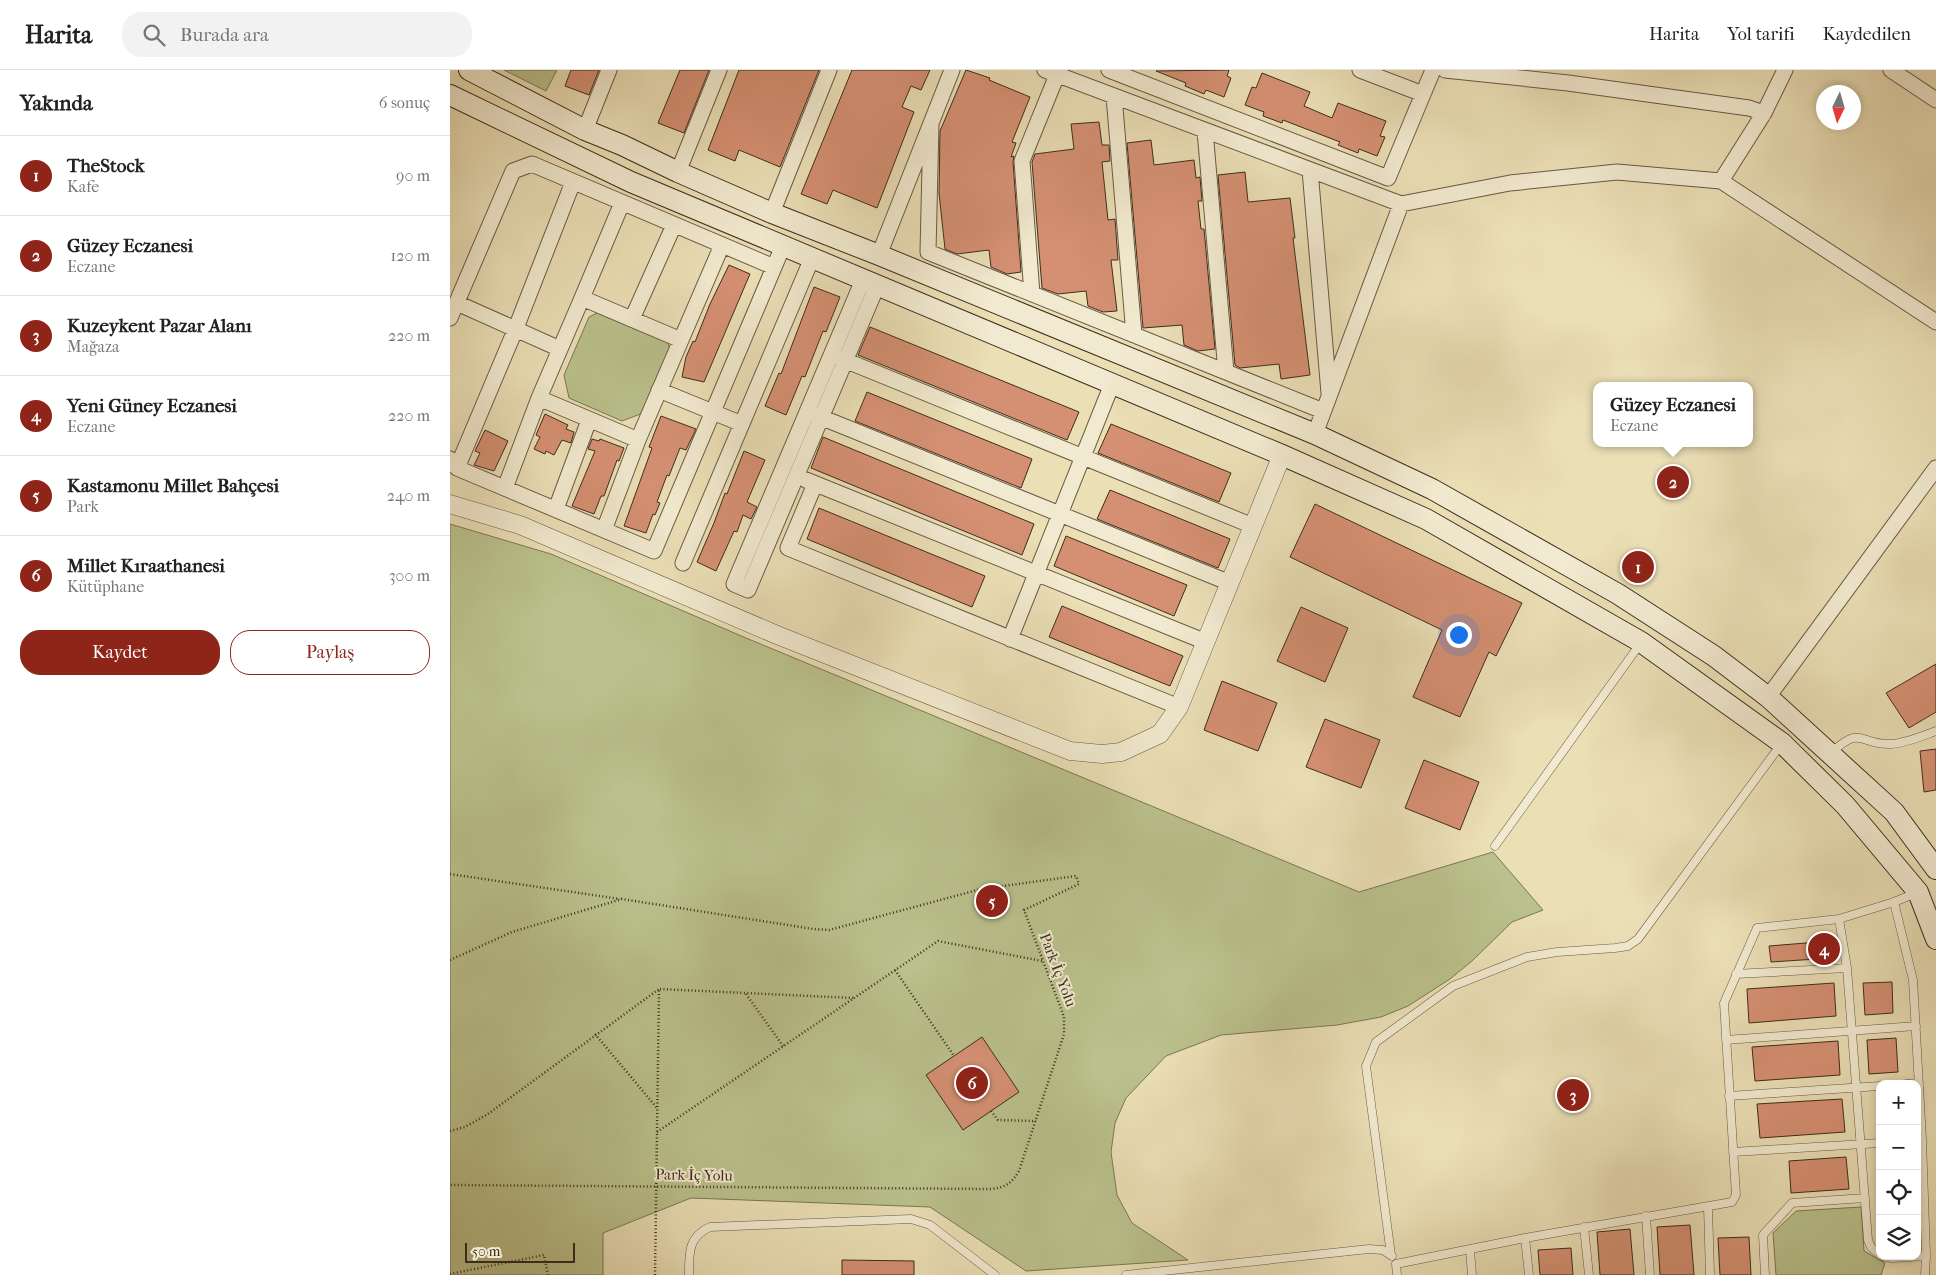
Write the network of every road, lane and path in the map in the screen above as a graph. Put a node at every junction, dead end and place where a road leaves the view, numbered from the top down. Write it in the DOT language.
graph roads {
  1 [pos="469,70"];
  2 [pos="609,70"];
  3 [pos="720,70"];
  4 [pos="829,70"];
  5 [pos="952,70"];
  6 [pos="1109,70"];
  7 [pos="1360,70"];
  8 [pos="1433,70"];
  9 [pos="1444,70"];
  10 [pos="1785,70"];
  11 [pos="1891,70"];
  12 [pos="1051,72"];
  13 [pos="1423,94"];
  14 [pos="450,95"];
  15 [pos="1114,96"];
  16 [pos="1936,100"];
  17 [pos="1764,113"];
  18 [pos="931,122"];
  19 [pos="584,130"];
  20 [pos="1205,130"];
  21 [pos="1310,170"];
  22 [pos="678,172"];
  23 [pos="1721,181"];
  24 [pos="573,182"];
  25 [pos="622,203"];
  26 [pos="1401,204"];
  27 [pos="772,213"];
  28 [pos="674,225"];
  29 [pos="722,245"];
  30 [pos="784,246"];
  31 [pos="880,255"];
  32 [pos="812,258"];
  33 [pos="774,267"];
  34 [pos="870,283"];
  35 [pos="1032,294"];
  36 [pos="582,298"];
  37 [pos="457,303"];
  38 [pos="450,318"];
  39 [pos="632,319"];
  40 [pos="1936,322"];
  41 [pos="516,328"];
  42 [pos="1134,335"];
  43 [pos="681,340"];
  44 [pos="560,349"];
  45 [pos="831,354"];
  46 [pos="845,360"];
  47 [pos="1226,372"];
  48 [pos="1112,384"];
  49 [pos="659,390"];
  50 [pos="1329,397"];
  51 [pos="539,398"];
  52 [pos="713,411"];
  53 [pos="807,411"];
  54 [pos="1323,411"];
  55 [pos="821,417"];
  56 [pos="589,420"];
  57 [pos="742,424"];
  58 [pos="1315,434"];
  59 [pos="638,440"];
  60 [pos="1282,456"];
  61 [pos="1083,457"];
  62 [pos="453,464"];
  63 [pos="1936,468"];
  64 [pos="782,470"];
  65 [pos="796,476"];
  66 [pos="815,484"];
  67 [pos="505,488"];
  68 [pos="450,504"];
  69 [pos="556,509"];
  70 [pos="1060,515"];
  71 [pos="1253,526"];
  72 [pos="604,530"];
  73 [pos="683,563"];
  74 [pos="1036,574"];
  75 [pos="1230,583"];
  76 [pos="1010,639"];
  77 [pos="1206,642"];
  78 [pos="1641,642"];
  79 [pos="1768,697"];
  80 [pos="1179,707"];
  81 [pos="1936,731"];
  82 [pos="1782,743"];
  83 [pos="1831,753"];
  84 [pos="1495,846"];
  85 [pos="1936,869"];
  86 [pos="450,874"];
  87 [pos="1918,892"];
  88 [pos="622,899"];
  89 [pos="1894,902"];
  90 [pos="1839,918"];
  91 [pos="1936,940"];
  92 [pos="450,960"];
  93 [pos="1043,961"];
  94 [pos="1846,968"];
  95 [pos="895,970"];
  96 [pos="1736,974"];
  97 [pos="658,989"];
  98 [pos="745,993"];
  99 [pos="853,998"];
  100 [pos="1916,1026"];
  101 [pos="1852,1030"];
  102 [pos="595,1034"];
  103 [pos="1726,1040"];
  104 [pos="783,1046"];
  105 [pos="954,1056"];
  106 [pos="1919,1080"];
  107 [pos="1876,1086"];
  108 [pos="1856,1087"];
  109 [pos="1729,1096"];
  110 [pos="657,1108"];
  111 [pos="991,1111"];
  112 [pos="1036,1121"];
  113 [pos="450,1131"];
  114 [pos="657,1132"];
  115 [pos="1876,1143"];
  116 [pos="1861,1144"];
  117 [pos="1733,1152"];
  118 [pos="1921,1160"];
  119 [pos="450,1185"];
  120 [pos="656,1185"];
  121 [pos="1865,1198"];
  122 [pos="1708,1207"];
  123 [pos="1646,1216"];
  124 [pos="1584,1227"];
  125 [pos="1525,1238"];
  126 [pos="1470,1250"];
  127 [pos="1876,1252"];
  128 [pos="1391,1255"];
  129 [pos="1921,1256"];
  130 [pos="1926,1256"];
  131 [pos="1396,1264"];
  132 [pos="450,1274"];
  133 [pos="548,1275"];
  134 [pos="656,1275"];
  135 [pos="689,1275"];
  136 [pos="995,1275"];
  137 [pos="1126,1275"];
  138 [pos="1397,1275"];
  139 [pos="1472,1275"];
  140 [pos="1528,1275"];
  141 [pos="1589,1275"];
  142 [pos="1650,1275"];
  143 [pos="1710,1275"];
  144 [pos="1765,1275"];
  145 [pos="1925,1275"];
  1 -- 19 [label="main road"];
  2 -- 19 [label="street"];
  3 -- 22 [label="street"];
  4 -- 27 [label="street"];
  5 -- 18 [label="street"];
  6 -- 13 [label="street"];
  7 -- 13 [label="street"];
  8 -- 13 [label="street"];
  9 -- 17 [label="street"];
  10 -- 17 [label="street"];
  11 -- 16 [label="street"];
  12 -- 15 [label="street"];
  12 -- 35 [label="street"];
  14 -- 30 [label="main road"];
  15 -- 20 [label="street"];
  15 -- 42 [label="street"];
  17 -- 23 [label="street"];
  18 -- 31 [label="street"];
  18 -- 35 [label="street"];
  19 -- 22 [label="main road"];
  20 -- 21 [label="street"];
  20 -- 47 [label="street"];
  21 -- 26 [label="street"];
  21 -- 50 [label="street"];
  22 -- 27 [label="main road"];
  23 -- 26 [label="street"];
  23 -- 40 [label="street"];
  24 -- 25 [label="street"];
  24 -- 37 [label="street"];
  24 -- 41 [label="street"];
  25 -- 28 [label="street"];
  25 -- 36 [label="street"];
  26 -- 50 [label="street"];
  27 -- 31 [label="main road"];
  28 -- 29 [label="street"];
  28 -- 39 [label="street"];
  29 -- 33 [label="street"];
  29 -- 43 [label="street"];
  30 -- 32 [label="main road"];
  30 -- 33 [label="street"];
  31 -- 58 [label="main road"];
  32 -- 34 [label="main road"];
  32 -- 57 [label="street"];
  33 -- 52 [label="street"];
  34 -- 45 [label="street"];
  34 -- 46 [label="street"];
  34 -- 48 [label="main road"];
  35 -- 42 [label="street"];
  36 -- 39 [label="street"];
  36 -- 44 [label="street"];
  37 -- 38 [label="street"];
  37 -- 41 [label="street"];
  39 -- 43 [label="street"];
  41 -- 44 [label="street"];
  41 -- 62 [label="street"];
  42 -- 47 [label="street"];
  43 -- 49 [label="street"];
  44 -- 51 [label="street"];
  45 -- 46 [label="street"];
  45 -- 53 [label="street"];
  46 -- 55 [label="street"];
  46 -- 61 [label="street"];
  47 -- 54 [label="street"];
  48 -- 60 [label="main road"];
  48 -- 61 [label="street"];
  49 -- 52 [label="street"];
  49 -- 59 [label="street"];
  50 -- 54 [label="street"];
  51 -- 56 [label="street"];
  51 -- 67 [label="street"];
  52 -- 57 [label="street"];
  52 -- 72 [label="street"];
  53 -- 55 [label="street"];
  53 -- 64 [label="street"];
  54 -- 58 [label="street"];
  55 -- 65 [label="street"];
  55 -- 70 [label="street"];
  56 -- 59 [label="street"];
  56 -- 69 [label="street"];
  57 -- 73 [label="street"];
  58 -- 79 [label="main road"];
  59 -- 72 [label="street"];
  60 -- 71 [label="street"];
  60 -- 78 [label="main road"];
  61 -- 70 [label="street"];
  61 -- 71 [label="street"];
  62 -- 67 [label="street"];
  63 -- 79 [label="street"];
  64 -- 65 [label="street"];
  64 -- 65 [label="street"];
  65 -- 66 [label="street"];
  66 -- 74 [label="street"];
  66 -- 76 [label="street"];
  67 -- 69 [label="street"];
  68 -- 80 [label="street"];
  69 -- 72 [label="street"];
  70 -- 74 [label="street"];
  70 -- 75 [label="street"];
  71 -- 75 [label="street"];
  74 -- 76 [label="street"];
  74 -- 77 [label="street"];
  75 -- 77 [label="street"];
  76 -- 80 [label="street"];
  77 -- 80 [label="street"];
  78 -- 82 [label="main road"];
  78 -- 84 [label="lane"];
  79 -- 83 [label="main road"];
  81 -- 83 [label="lane"];
  82 -- 87 [label="main road"];
  82 -- 128 [label="lane"];
  83 -- 85 [label="main road"];
  86 -- 88 [label="path"];
  87 -- 89 [label="lane"];
  87 -- 91 [label="main road"];
  88 -- 92 [label="path, Park İç Yolu"];
  88 -- 93 [label="path, Park İç Yolu"];
  89 -- 90 [label="lane"];
  89 -- 100 [label="lane"];
  90 -- 94 [label="lane"];
  90 -- 96 [label="lane"];
  93 -- 95 [label="path"];
  93 -- 112 [label="path, Park İç Yolu"];
  94 -- 96 [label="lane"];
  94 -- 101 [label="lane"];
  95 -- 99 [label="path"];
  95 -- 105 [label="path"];
  96 -- 103 [label="lane"];
  97 -- 98 [label="path"];
  97 -- 102 [label="path"];
  97 -- 110 [label="path"];
  98 -- 99 [label="path"];
  98 -- 104 [label="path"];
  99 -- 104 [label="path"];
  100 -- 101 [label="lane"];
  100 -- 106 [label="lane"];
  101 -- 103 [label="lane"];
  101 -- 108 [label="lane"];
  102 -- 110 [label="path"];
  102 -- 113 [label="path"];
  103 -- 109 [label="lane"];
  104 -- 114 [label="path"];
  107 -- 108 [label="lane"];
  108 -- 109 [label="lane"];
  108 -- 116 [label="lane"];
  109 -- 117 [label="lane"];
  110 -- 114 [label="path"];
  111 -- 112 [label="path"];
  112 -- 120 [label="path, Park İç Yolu"];
  114 -- 120 [label="path"];
  115 -- 116 [label="lane"];
  116 -- 117 [label="lane"];
  116 -- 121 [label="lane"];
  117 -- 122 [label="lane"];
  118 -- 130 [label="lane"];
  119 -- 120 [label="path, Park İç Yolu"];
  120 -- 134 [label="path"];
  121 -- 127 [label="lane"];
  121 -- 144 [label="lane"];
  122 -- 123 [label="lane"];
  122 -- 143 [label="lane"];
  123 -- 124 [label="lane"];
  123 -- 142 [label="lane"];
  124 -- 125 [label="lane"];
  124 -- 141 [label="lane"];
  125 -- 126 [label="lane"];
  125 -- 140 [label="lane"];
  126 -- 131 [label="lane"];
  126 -- 139 [label="lane"];
  128 -- 131 [label="lane"];
  128 -- 137 [label="lane"];
  129 -- 130 [label="lane"];
  130 -- 145 [label="lane"];
  131 -- 138 [label="lane"];
  132 -- 133 [label="path"];
  135 -- 136 [label="lane"];
}
